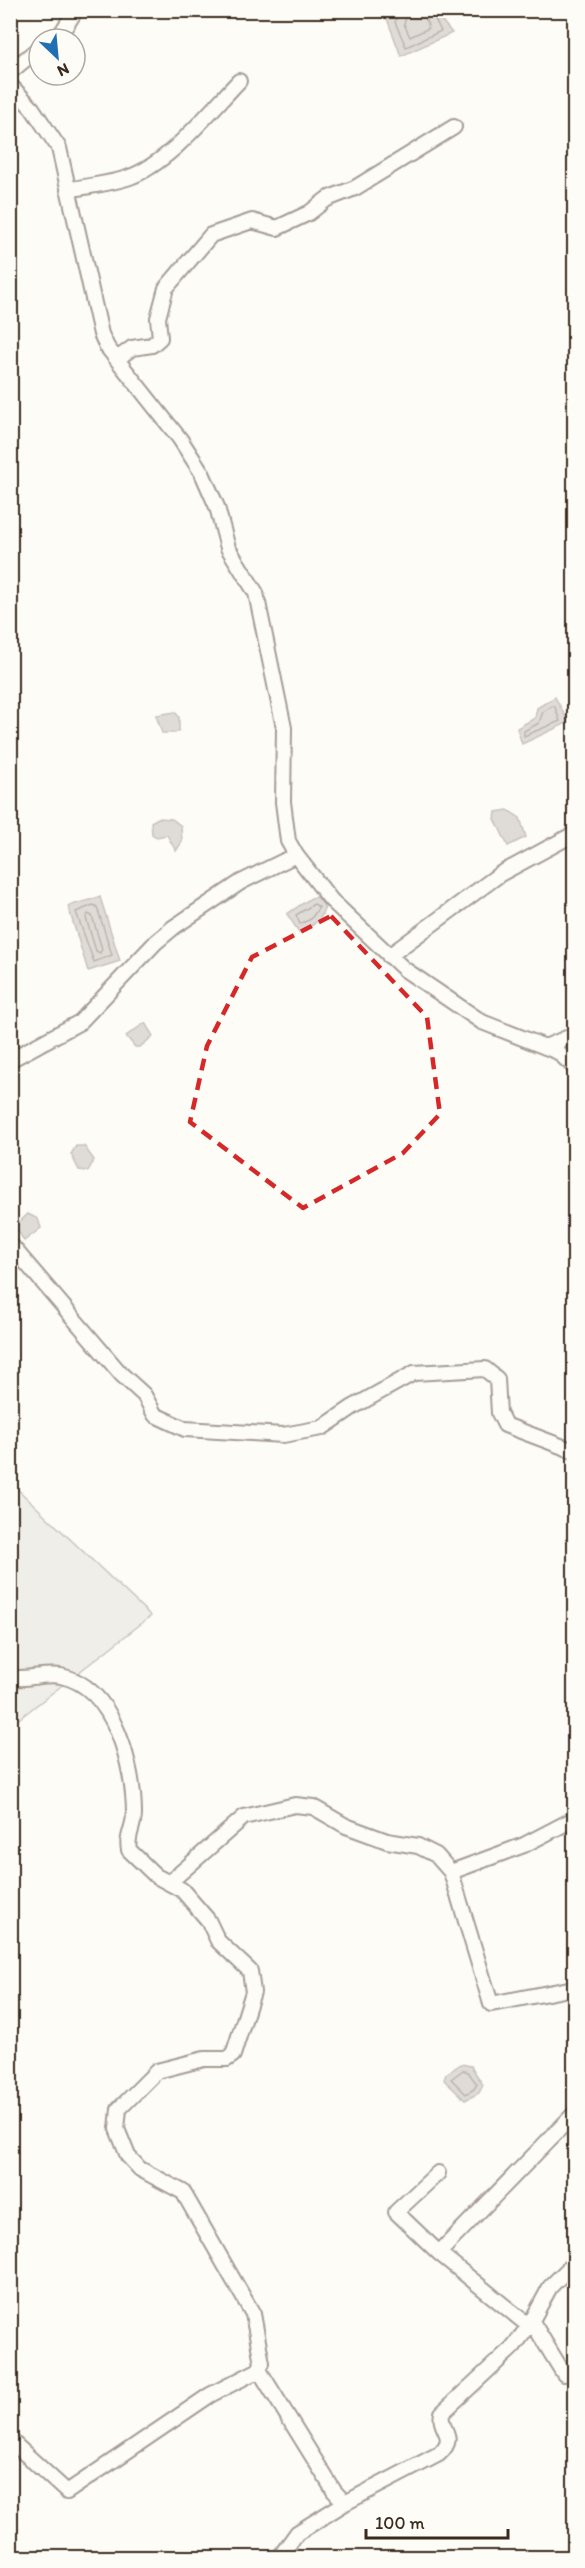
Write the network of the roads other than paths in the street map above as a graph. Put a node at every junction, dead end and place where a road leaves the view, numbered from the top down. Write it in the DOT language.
graph roads {
  1 [pos="76,10"];
  2 [pos="65,27"];
  3 [pos="27,58"];
  4 [pos="10,72"];
  5 [pos="239,81"];
  6 [pos="10,85"];
  7 [pos="454,127"];
  8 [pos="68,190"];
  9 [pos="117,359"];
  10 [pos="574,834"];
  11 [pos="296,855"];
  12 [pos="389,956"];
  13 [pos="574,1035"];
  14 [pos="545,1047"];
  15 [pos="10,1060"];
  16 [pos="574,1067"];
  17 [pos="10,1244"];
  18 [pos="574,1451"];
  19 [pos="10,1678"];
  20 [pos="574,1819"];
  21 [pos="451,1872"];
  22 [pos="171,1882"];
  23 [pos="574,1988"];
  24 [pos="574,2114"];
  25 [pos="438,2173"];
  26 [pos="439,2253"];
  27 [pos="574,2264"];
  28 [pos="530,2323"];
  29 [pos="259,2370"];
  30 [pos="564,2374"];
  31 [pos="10,2440"];
  32 [pos="345,2502"];
  33 [pos="279,2558"];
  1 -- 2 [label="street"];
  3 -- 4 [label="street"];
  5 -- 8 [label="street"];
  6 -- 8 [label="street"];
  7 -- 9 [label="street"];
  8 -- 9 [label="street"];
  9 -- 11 [label="street"];
  10 -- 12 [label="street"];
  11 -- 12 [label="street"];
  11 -- 15 [label="street"];
  12 -- 14 [label="street"];
  13 -- 14 [label="street"];
  14 -- 16 [label="street"];
  17 -- 18 [label="street"];
  19 -- 22 [label="street"];
  20 -- 21 [label="street"];
  21 -- 22 [label="street"];
  21 -- 23 [label="street"];
  22 -- 29 [label="street"];
  24 -- 26 [label="street"];
  25 -- 26 [label="street"];
  26 -- 28 [label="street"];
  27 -- 28 [label="street"];
  28 -- 30 [label="street"];
  28 -- 32 [label="street"];
  29 -- 31 [label="street"];
  29 -- 32 [label="street"];
  32 -- 33 [label="street"];
}
